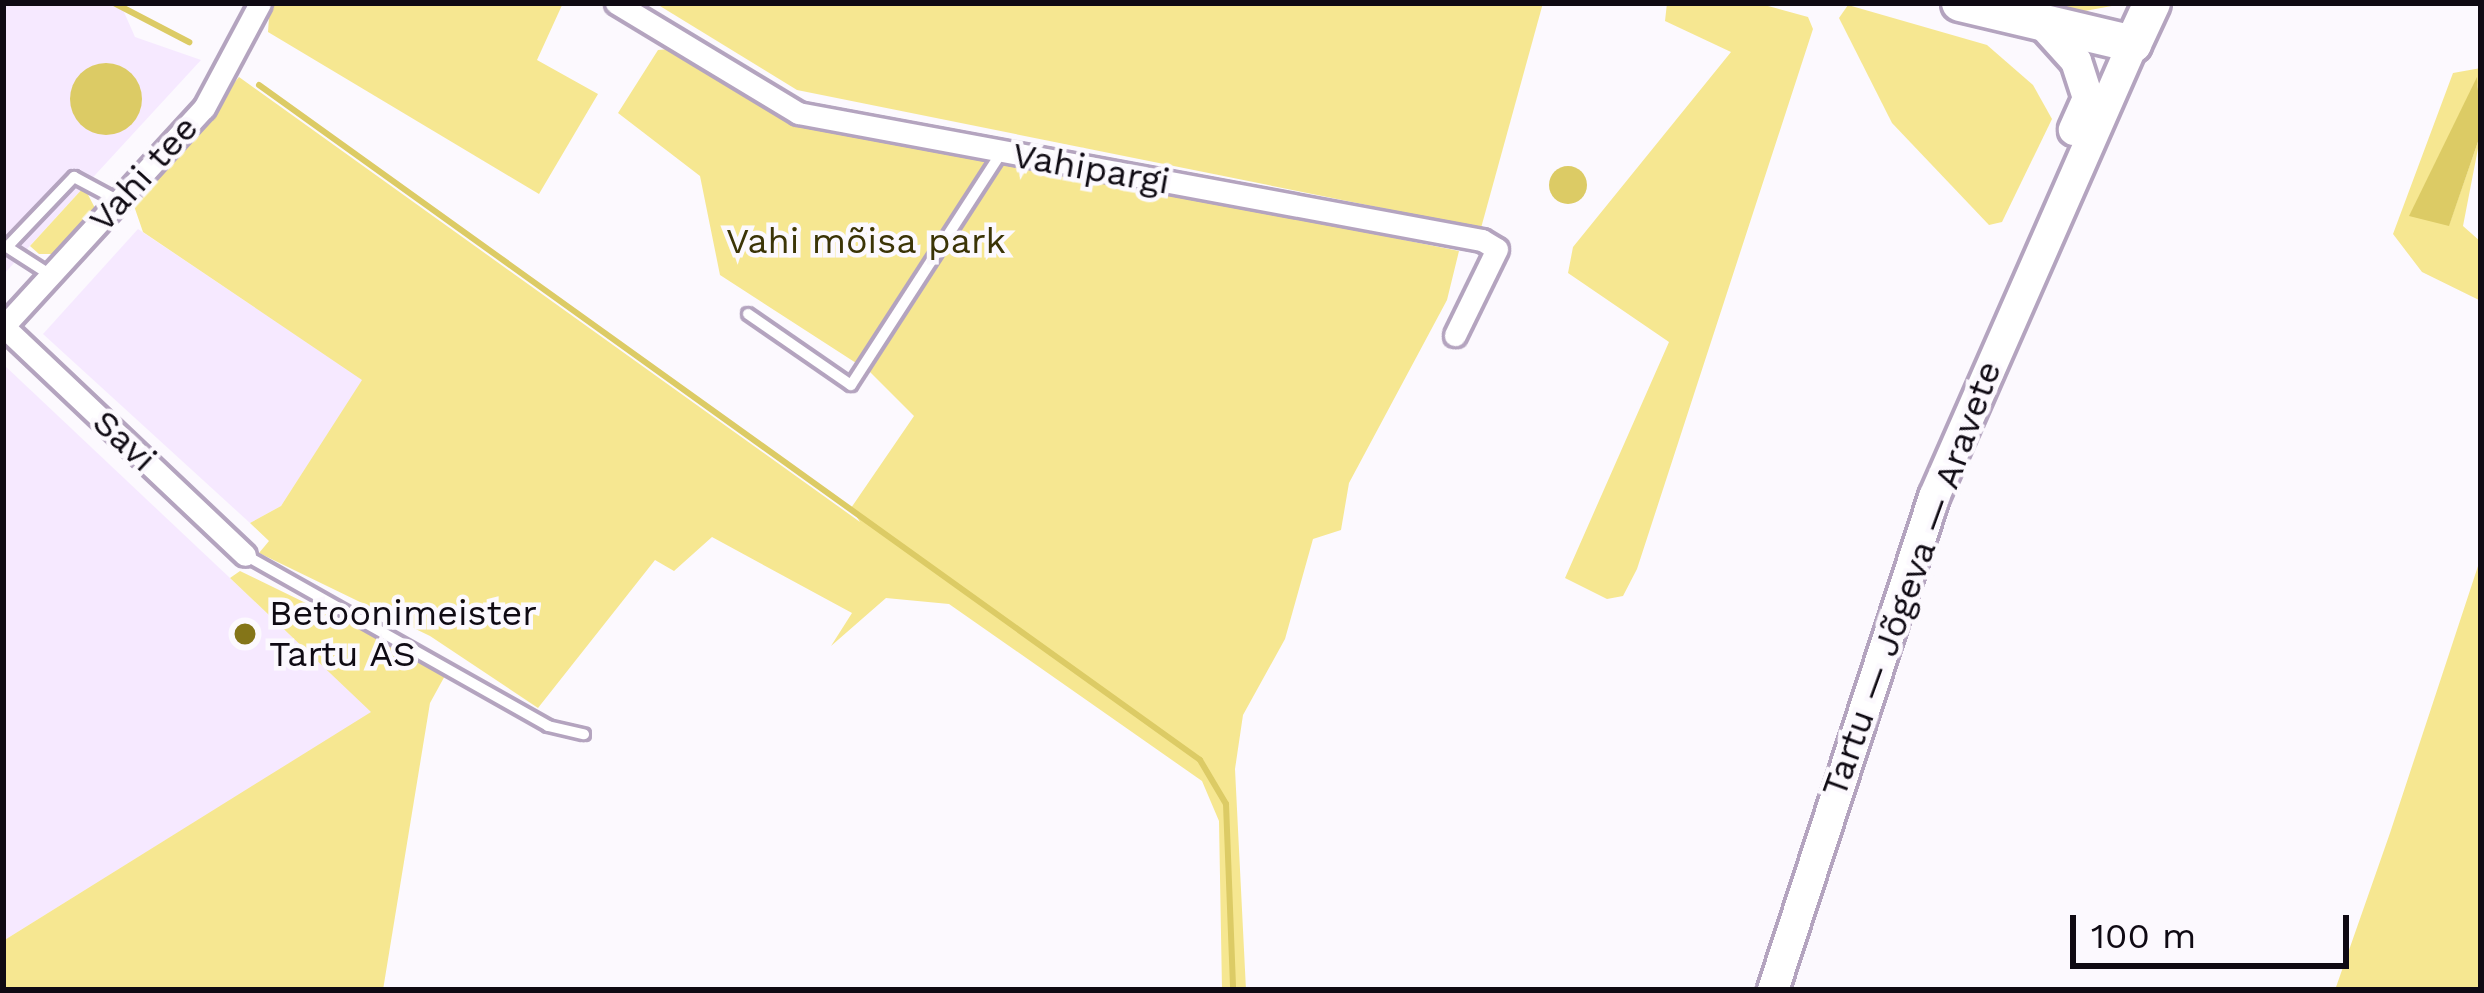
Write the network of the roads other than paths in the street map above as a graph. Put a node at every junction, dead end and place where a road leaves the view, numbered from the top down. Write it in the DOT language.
graph roads {
  1 [pos="260,3"];
  2 [pos="616,3"];
  3 [pos="1960,3"];
  4 [pos="2152,3"];
  5 [pos="2047,29"];
  6 [pos="2133,44"];
  7 [pos="1001,153"];
  8 [pos="120,202"];
  9 [pos="51,275"];
  10 [pos="2023,287"];
  11 [pos="748,314"];
  12 [pos="3,326"];
  13 [pos="1455,335"];
  14 [pos="245,555"];
  15 [pos="584,734"];
  16 [pos="1773,990"];
  1 -- 8 [label="street, Vahi tee"];
  2 -- 7 [label="street, Vahipargi"];
  3 -- 5 [label="highway"];
  4 -- 6 [label="highway"];
  5 -- 6 [label="highway"];
  5 -- 10 [label="main road"];
  6 -- 10 [label="main road, Tartu — Jõgeva — Aravete"];
  7 -- 11 [label="lane"];
  7 -- 13 [label="street, Vahipargi"];
  8 -- 9 [label="street, Vahi tee"];
  8 -- 9 [label="lane"];
  9 -- 12 [label="street, Vahi tee"];
  10 -- 16 [label="main road, Tartu — Jõgeva — Aravete"];
  12 -- 14 [label="street, Savi"];
  14 -- 15 [label="lane"];
}
